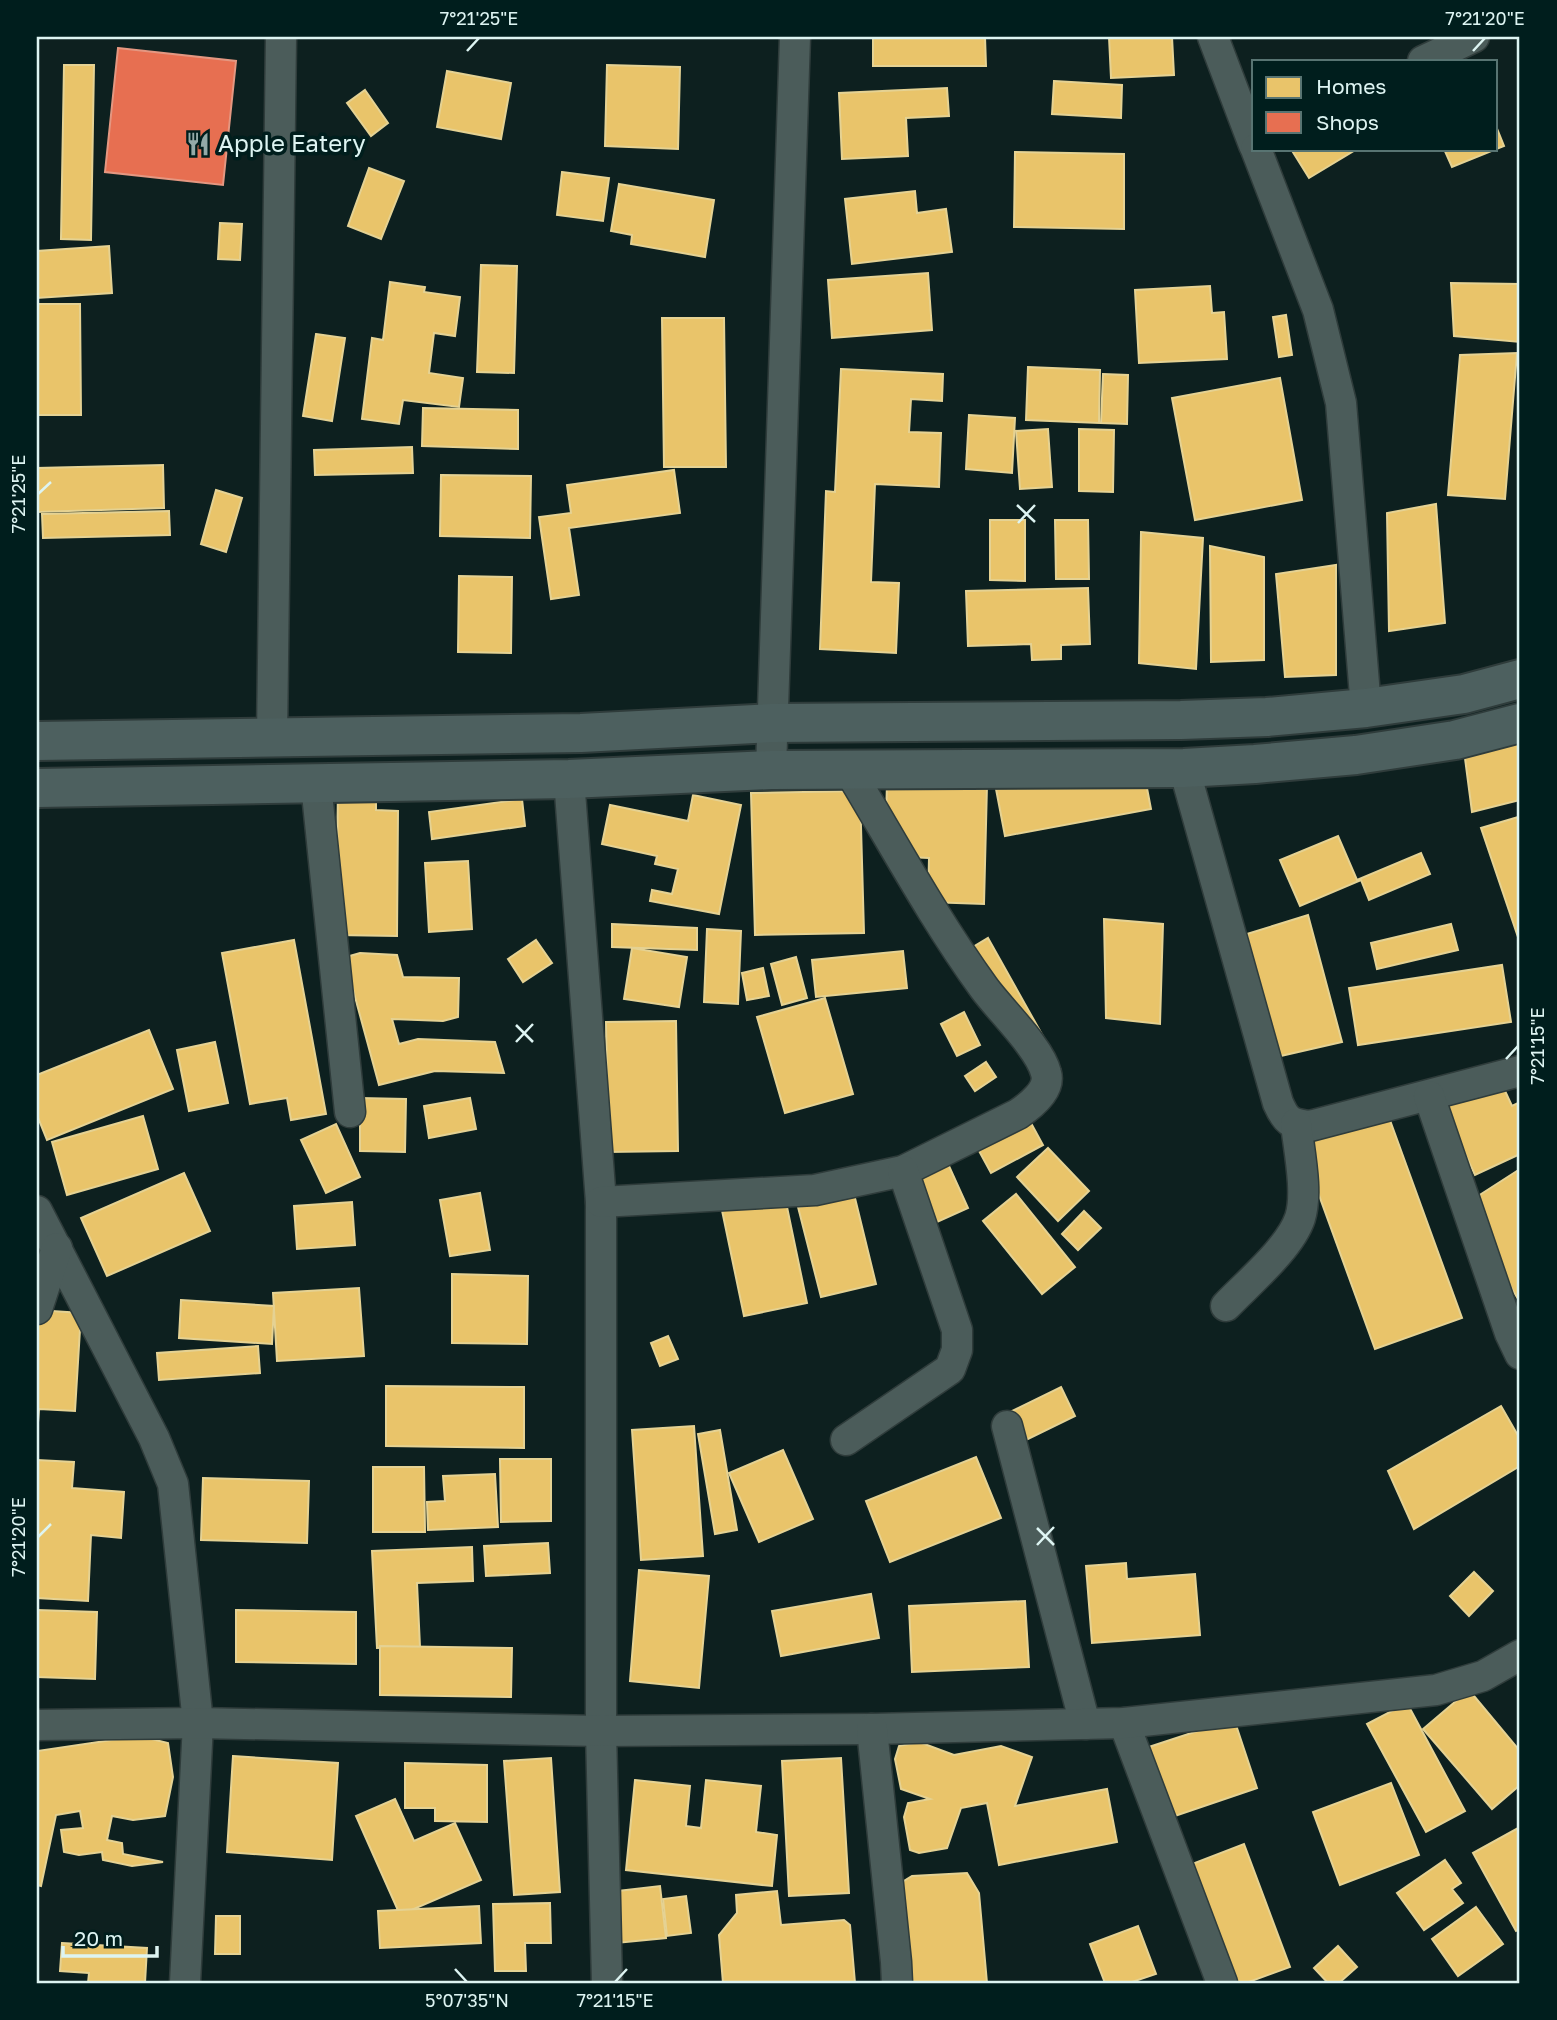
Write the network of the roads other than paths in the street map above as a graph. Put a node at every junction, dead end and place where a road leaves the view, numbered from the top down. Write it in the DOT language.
graph roads {
  1 [pos="281,37"];
  2 [pos="795,37"];
  3 [pos="1213,37"];
  4 [pos="1474,37"];
  5 [pos="1425,60"];
  6 [pos="1252,128"];
  7 [pos="1262,151"];
  8 [pos="1520,679"];
  9 [pos="1366,708"];
  10 [pos="772,723"];
  11 [pos="1520,723"];
  12 [pos="272,738"];
  13 [pos="37,741"];
  14 [pos="1184,768"];
  15 [pos="771,769"];
  16 [pos="849,771"];
  17 [pos="569,779"];
  18 [pos="316,784"];
  19 [pos="37,788"];
  20 [pos="1520,1071"];
  21 [pos="1429,1096"];
  22 [pos="350,1112"];
  23 [pos="1296,1124"];
  24 [pos="903,1171"];
  25 [pos="601,1202"];
  26 [pos="37,1211"];
  27 [pos="57,1248"];
  28 [pos="1226,1306"];
  29 [pos="37,1308"];
  30 [pos="1520,1354"];
  31 [pos="1007,1426"];
  32 [pos="846,1440"];
  33 [pos="1520,1655"];
  34 [pos="198,1723"];
  35 [pos="1124,1723"];
  36 [pos="1085,1724"];
  37 [pos="37,1725"];
  38 [pos="872,1729"];
  39 [pos="601,1731"];
  40 [pos="185,1983"];
  41 [pos="607,1983"];
  42 [pos="897,1983"];
  43 [pos="1222,1983"];
  1 -- 12 [label="street"];
  2 -- 10 [label="street"];
  3 -- 6 [label="street"];
  4 -- 5 [label="street"];
  7 -- 9 [label="street"];
  8 -- 9 [label="main road"];
  9 -- 10 [label="main road"];
  10 -- 12 [label="main road"];
  10 -- 15 [label="street"];
  11 -- 14 [label="main road"];
  12 -- 13 [label="main road"];
  14 -- 16 [label="main road"];
  14 -- 23 [label="street"];
  15 -- 16 [label="main road"];
  15 -- 17 [label="main road"];
  16 -- 24 [label="street"];
  17 -- 18 [label="main road"];
  17 -- 25 [label="street"];
  18 -- 19 [label="main road"];
  18 -- 22 [label="street"];
  20 -- 21 [label="street"];
  21 -- 23 [label="street"];
  21 -- 30 [label="street"];
  23 -- 28 [label="street"];
  24 -- 25 [label="street"];
  24 -- 32 [label="street"];
  25 -- 39 [label="street"];
  26 -- 27 [label="street"];
  27 -- 29 [label="street"];
  27 -- 34 [label="street"];
  31 -- 36 [label="street"];
  33 -- 35 [label="street"];
  34 -- 37 [label="street"];
  34 -- 39 [label="street"];
  34 -- 40 [label="street"];
  35 -- 36 [label="street"];
  35 -- 43 [label="street"];
  36 -- 38 [label="street"];
  38 -- 39 [label="street"];
  38 -- 42 [label="street"];
  39 -- 41 [label="street"];
}
